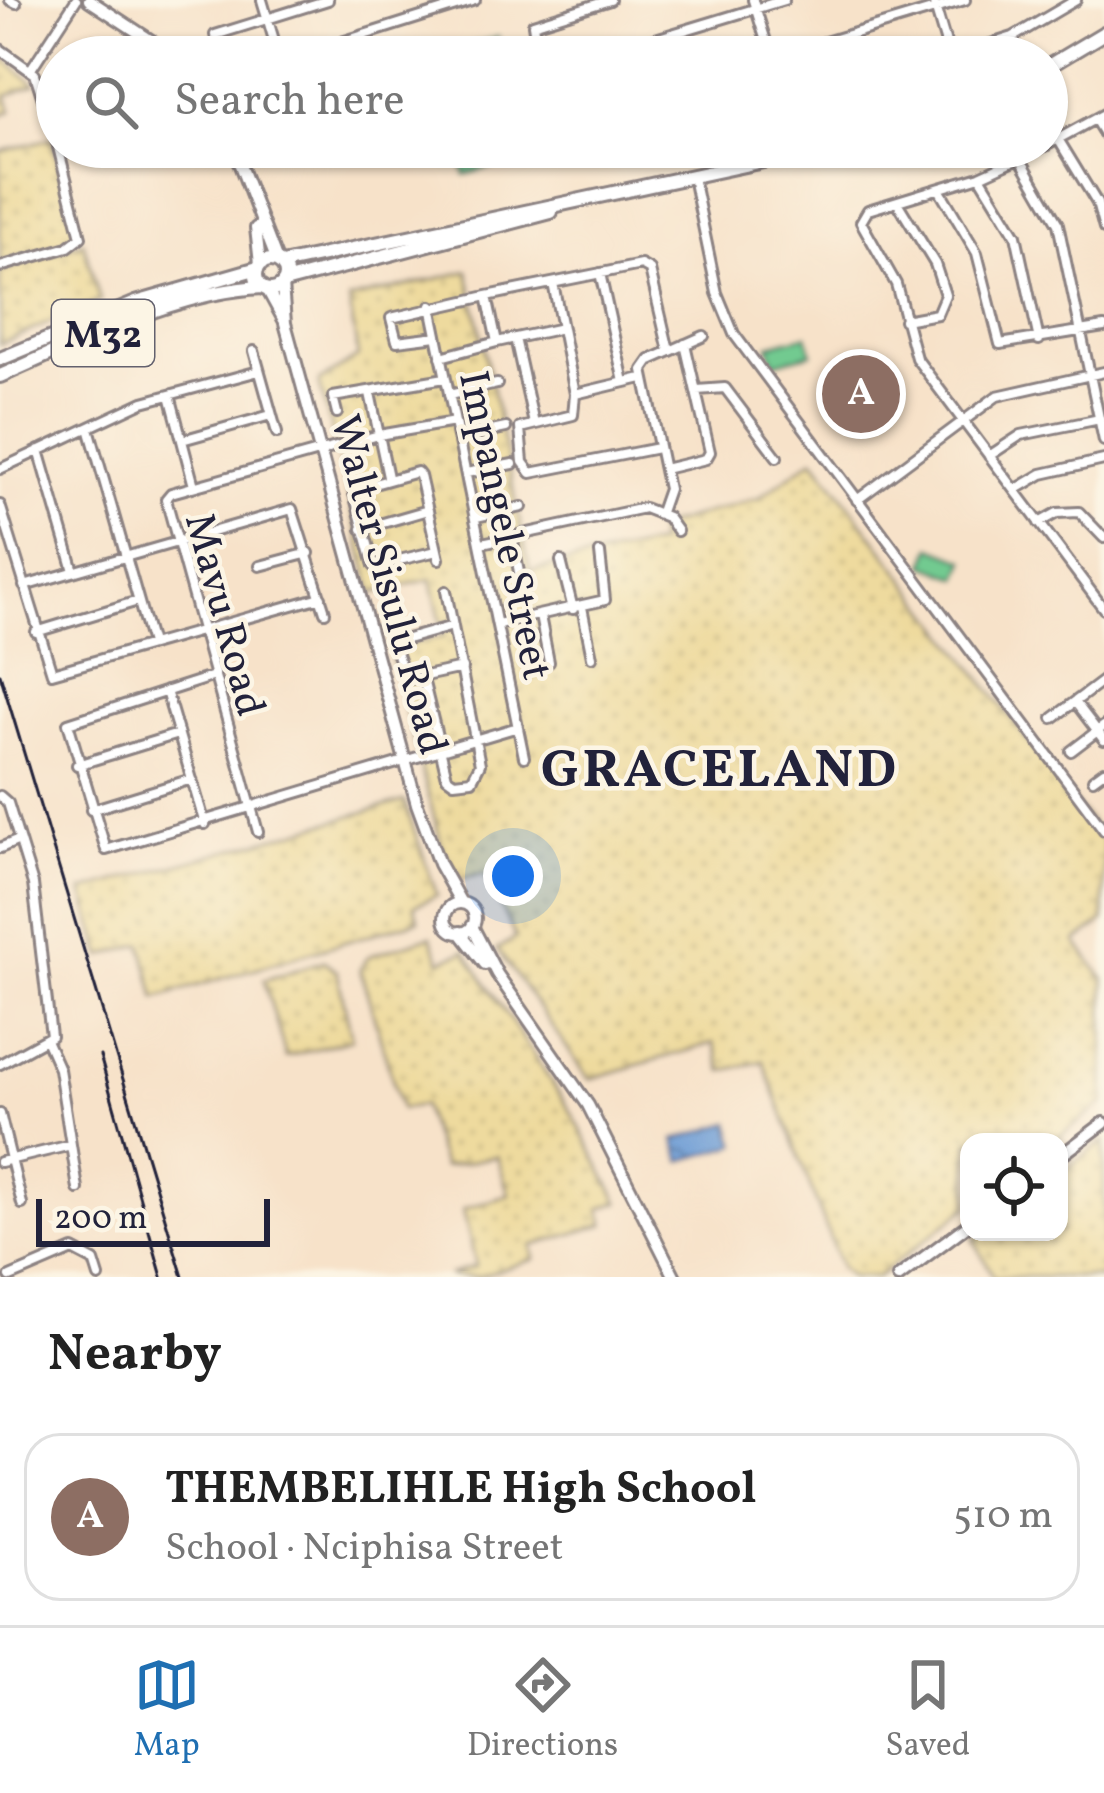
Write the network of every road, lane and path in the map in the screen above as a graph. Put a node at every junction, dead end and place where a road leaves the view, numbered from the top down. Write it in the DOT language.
graph roads {
  1 [pos="76,0"];
  2 [pos="89,0"];
  3 [pos="262,0"];
  4 [pos="328,0"];
  5 [pos="476,0"];
  6 [pos="610,0"];
  7 [pos="784,0"];
  8 [pos="964,0"];
  9 [pos="1076,0"];
  10 [pos="755,4"];
  11 [pos="934,4"];
  12 [pos="267,19"];
  13 [pos="1104,33"];
  14 [pos="215,34"];
  15 [pos="53,36"];
  16 [pos="144,36"];
  17 [pos="272,36"];
  18 [pos="362,36"];
  19 [pos="535,36"];
  20 [pos="659,36"];
  21 [pos="766,36"];
  22 [pos="837,36"];
  23 [pos="944,36"];
  24 [pos="1015,36"];
  25 [pos="0,49"];
  26 [pos="1068,54"];
  27 [pos="36,62"];
  28 [pos="31,70"];
  29 [pos="36,84"];
  30 [pos="1100,117"];
  31 [pos="1068,134"];
  32 [pos="1104,134"];
  33 [pos="1068,155"];
  34 [pos="64,168"];
  35 [pos="240,168"];
  36 [pos="734,168"];
  37 [pos="998,168"];
  38 [pos="1026,168"];
  39 [pos="980,176"];
  40 [pos="693,177"];
  41 [pos="939,189"];
  42 [pos="622,191"];
  43 [pos="897,202"];
  44 [pos="252,207"];
  45 [pos="1104,230"];
  46 [pos="279,262"];
  47 [pos="259,266"];
  48 [pos="0,267"];
  49 [pos="600,273"];
  50 [pos="553,283"];
  51 [pos="283,284"];
  52 [pos="265,288"];
  53 [pos="487,296"];
  54 [pos="431,306"];
  55 [pos="284,320"];
  56 [pos="904,320"];
  57 [pos="1104,327"];
  58 [pos="562,328"];
  59 [pos="1082,332"];
  60 [pos="437,336"];
  61 [pos="704,336"];
  62 [pos="515,338"];
  63 [pos="1039,340"];
  64 [pos="497,342"];
  65 [pos="686,344"];
  66 [pos="254,351"];
  67 [pos="669,351"];
  68 [pos="441,357"];
  69 [pos="0,359"];
  70 [pos="259,371"];
  71 [pos="1104,372"];
  72 [pos="1090,375"];
  73 [pos="0,376"];
  74 [pos="445,378"];
  75 [pos="642,378"];
  76 [pos="624,382"];
  77 [pos="497,384"];
  78 [pos="697,390"];
  79 [pos="370,393"];
  80 [pos="449,394"];
  81 [pos="575,394"];
  82 [pos="170,395"];
  83 [pos="337,413"];
  84 [pos="272,415"];
  85 [pos="1102,418"];
  86 [pos="963,421"];
  87 [pos="454,422"];
  88 [pos="534,424"];
  89 [pos="89,428"];
  90 [pos="506,428"];
  91 [pos="277,434"];
  92 [pos="379,435"];
  93 [pos="458,438"];
  94 [pos="182,440"];
  95 [pos="1104,441"];
  96 [pos="658,448"];
  97 [pos="39,450"];
  98 [pos="320,451"];
  99 [pos="989,456"];
  100 [pos="777,458"];
  101 [pos="1104,460"];
  102 [pos="513,464"];
  103 [pos="0,469"];
  104 [pos="664,469"];
  105 [pos="466,473"];
  106 [pos="388,477"];
  107 [pos="194,487"];
  108 [pos="1015,490"];
  109 [pos="857,500"];
  110 [pos="0,505"];
  111 [pos="522,507"];
  112 [pos="428,510"];
  113 [pos="660,512"];
  114 [pos="476,517"];
  115 [pos="1039,523"];
  116 [pos="362,529"];
  117 [pos="676,531"];
  118 [pos="512,537"];
  119 [pos="1104,538"];
  120 [pos="175,541"];
  121 [pos="482,543"];
  122 [pos="309,553"];
  123 [pos="600,553"];
  124 [pos="125,556"];
  125 [pos="561,561"];
  126 [pos="260,566"];
  127 [pos="74,572"];
  128 [pos="24,586"];
  129 [pos="446,591"];
  130 [pos="523,592"];
  131 [pos="321,597"];
  132 [pos="139,602"];
  133 [pos="578,608"];
  134 [pos="1104,609"];
  135 [pos="326,612"];
  136 [pos="540,616"];
  137 [pos="498,624"];
  138 [pos="453,626"];
  139 [pos="198,630"];
  140 [pos="36,632"];
  141 [pos="151,644"];
  142 [pos="592,657"];
  143 [pos="549,662"];
  144 [pos="462,668"];
  145 [pos="211,677"];
  146 [pos="423,679"];
  147 [pos="1104,680"];
  148 [pos="166,691"];
  149 [pos="1076,702"];
  150 [pos="1053,718"];
  151 [pos="518,727"];
  152 [pos="1102,732"];
  153 [pos="178,734"];
  154 [pos="476,738"];
  155 [pos="1071,751"];
  156 [pos="440,754"];
  157 [pos="524,757"];
  158 [pos="407,764"];
  159 [pos="77,765"];
  160 [pos="1104,771"];
  161 [pos="192,779"];
  162 [pos="1093,779"];
  163 [pos="0,796"];
  164 [pos="92,810"];
  165 [pos="251,810"];
  166 [pos="206,824"];
  167 [pos="1104,830"];
  168 [pos="258,832"];
  169 [pos="19,840"];
  170 [pos="0,848"];
  171 [pos="456,905"];
  172 [pos="466,929"];
  173 [pos="47,1042"];
  174 [pos="0,1064"];
  175 [pos="0,1114"];
  176 [pos="1104,1123"];
  177 [pos="67,1146"];
  178 [pos="1068,1149"];
  179 [pos="5,1161"];
  180 [pos="78,1189"];
  181 [pos="22,1204"];
  182 [pos="960,1231"];
  183 [pos="10,1277"];
  184 [pos="99,1277"];
  185 [pos="675,1277"];
  186 [pos="898,1277"];
  1 -- 15 [label="street"];
  2 -- 16 [label="street"];
  3 -- 12 [label="street"];
  4 -- 12 [label="street"];
  5 -- 18 [label="street"];
  6 -- 19 [label="street"];
  7 -- 10 [label="street"];
  8 -- 11 [label="street"];
  9 -- 24 [label="street"];
  10 -- 20 [label="street"];
  10 -- 21 [label="street"];
  11 -- 22 [label="street"];
  11 -- 23 [label="street"];
  12 -- 14 [label="street"];
  12 -- 17 [label="street"];
  13 -- 26 [label="main road"];
  25 -- 28 [label="street"];
  27 -- 28 [label="street"];
  28 -- 29 [label="street"];
  30 -- 31 [label="street"];
  30 -- 32 [label="street"];
  33 -- 45 [label="street"];
  34 -- 48 [label="street"];
  35 -- 44 [label="street"];
  36 -- 40 [label="main road, M32"];
  37 -- 39 [label="street"];
  38 -- 59 [label="street"];
  39 -- 41 [label="street"];
  39 -- 63 [label="street"];
  40 -- 42 [label="main road, M32"];
  40 -- 109 [label="street"];
  41 -- 43 [label="street"];
  41 -- 63 [label="street"];
  42 -- 46 [label="main road, M32"];
  42 -- 51 [label="main road, M32"];
  43 -- 56 [label="street"];
  43 -- 56 [label="street"];
  44 -- 46 [label="street"];
  44 -- 47 [label="street"];
  46 -- 47 [label="main road, M32"];
  46 -- 51 [label="main road"];
  47 -- 52 [label="main road"];
  47 -- 69 [label="main road, M32"];
  49 -- 50 [label="street"];
  49 -- 67 [label="street"];
  49 -- 76 [label="street"];
  50 -- 53 [label="street"];
  50 -- 58 [label="street"];
  51 -- 52 [label="main road, M32"];
  51 -- 55 [label="street, Walter Sisulu Road"];
  52 -- 55 [label="street, Walter Sisulu Road"];
  52 -- 73 [label="main road, M32"];
  53 -- 54 [label="street"];
  53 -- 64 [label="street"];
  54 -- 60 [label="street, Impangele Street"];
  54 -- 60 [label="street"];
  55 -- 98 [label="street, Walter Sisulu Road"];
  56 -- 86 [label="street"];
  57 -- 59 [label="street"];
  58 -- 62 [label="street"];
  58 -- 81 [label="street"];
  59 -- 63 [label="street"];
  59 -- 72 [label="street"];
  60 -- 68 [label="street, Impangele Street"];
  61 -- 65 [label="street"];
  62 -- 64 [label="street"];
  62 -- 88 [label="street"];
  64 -- 68 [label="street"];
  65 -- 67 [label="street"];
  65 -- 78 [label="street"];
  66 -- 70 [label="street"];
  67 -- 75 [label="street"];
  68 -- 74 [label="street, Impangele Street"];
  70 -- 82 [label="street"];
  70 -- 84 [label="street"];
  71 -- 72 [label="street"];
  72 -- 85 [label="street"];
  72 -- 86 [label="street"];
  74 -- 79 [label="street"];
  74 -- 80 [label="street, Impangele Street"];
  75 -- 76 [label="street"];
  75 -- 96 [label="street"];
  76 -- 81 [label="street"];
  77 -- 80 [label="street"];
  78 -- 100 [label="street"];
  78 -- 104 [label="street"];
  79 -- 83 [label="street"];
  79 -- 92 [label="street"];
  80 -- 87 [label="street, Impangele Street"];
  81 -- 88 [label="street"];
  82 -- 89 [label="street"];
  82 -- 94 [label="street"];
  84 -- 91 [label="street"];
  84 -- 94 [label="street"];
  85 -- 95 [label="street"];
  85 -- 99 [label="street"];
  86 -- 99 [label="street"];
  86 -- 109 [label="street"];
  87 -- 92 [label="street, Mavu Road"];
  87 -- 93 [label="street, Impangele Street"];
  88 -- 96 [label="street"];
  89 -- 97 [label="street"];
  89 -- 124 [label="street"];
  90 -- 93 [label="street"];
  92 -- 98 [label="street, Mavu Road"];
  92 -- 106 [label="street"];
  93 -- 105 [label="street, Impangele Street"];
  94 -- 107 [label="street"];
  96 -- 104 [label="street"];
  97 -- 103 [label="street"];
  97 -- 127 [label="street"];
  98 -- 107 [label="street, Mavu Road"];
  98 -- 158 [label="street, Walter Sisulu Road"];
  99 -- 108 [label="street"];
  101 -- 108 [label="street"];
  102 -- 105 [label="street"];
  104 -- 113 [label="street"];
  105 -- 114 [label="street, Impangele Street"];
  106 -- 112 [label="street"];
  106 -- 116 [label="street"];
  107 -- 120 [label="street, Mavu Road"];
  108 -- 115 [label="street"];
  109 -- 167 [label="street"];
  110 -- 128 [label="street"];
  111 -- 114 [label="street"];
  112 -- 116 [label="street"];
  112 -- 116 [label="street"];
  113 -- 117 [label="street"];
  113 -- 118 [label="street"];
  114 -- 121 [label="street, Impangele Street"];
  115 -- 119 [label="street"];
  115 -- 134 [label="street"];
  118 -- 121 [label="street"];
  118 -- 130 [label="street"];
  120 -- 122 [label="street"];
  120 -- 124 [label="street"];
  120 -- 139 [label="street, Mavu Road"];
  121 -- 137 [label="street, Impangele Street"];
  122 -- 126 [label="street"];
  122 -- 131 [label="street"];
  123 -- 133 [label="street"];
  124 -- 127 [label="street"];
  124 -- 132 [label="street"];
  125 -- 133 [label="street"];
  127 -- 128 [label="street"];
  128 -- 140 [label="street"];
  129 -- 138 [label="street"];
  131 -- 135 [label="street"];
  131 -- 139 [label="street"];
  132 -- 140 [label="street"];
  132 -- 141 [label="street"];
  133 -- 136 [label="street"];
  133 -- 142 [label="street"];
  136 -- 137 [label="street"];
  136 -- 143 [label="street"];
  137 -- 151 [label="street, Impangele Street"];
  138 -- 144 [label="street"];
  138 -- 146 [label="street"];
  139 -- 141 [label="street"];
  139 -- 145 [label="street, Mavu Road"];
  140 -- 141 [label="street"];
  144 -- 146 [label="street"];
  144 -- 154 [label="street"];
  145 -- 148 [label="street"];
  145 -- 165 [label="street, Mavu Road"];
  146 -- 156 [label="street"];
  147 -- 149 [label="street"];
  148 -- 153 [label="street"];
  148 -- 159 [label="street"];
  149 -- 150 [label="street"];
  149 -- 152 [label="street"];
  151 -- 154 [label="street"];
  151 -- 157 [label="street, Impangele Street"];
  152 -- 155 [label="street"];
  153 -- 159 [label="street"];
  153 -- 161 [label="street"];
  154 -- 156 [label="street"];
  154 -- 156 [label="street"];
  156 -- 158 [label="street"];
  158 -- 165 [label="street"];
  158 -- 171 [label="street, Walter Sisulu Road"];
  159 -- 164 [label="street"];
  160 -- 162 [label="street"];
  161 -- 164 [label="street"];
  161 -- 166 [label="street"];
  163 -- 169 [label="street"];
  164 -- 166 [label="street"];
  165 -- 166 [label="street"];
  165 -- 168 [label="street, Mavu Road"];
  169 -- 170 [label="street"];
  169 -- 173 [label="street"];
  171 -- 172 [label="street"];
  171 -- 172 [label="street"];
  172 -- 185 [label="street"];
  173 -- 174 [label="street"];
  173 -- 177 [label="street"];
  175 -- 179 [label="street"];
  176 -- 178 [label="street"];
  177 -- 179 [label="street"];
  177 -- 180 [label="street"];
  179 -- 181 [label="street"];
  182 -- 186 [label="street"];
  183 -- 184 [label="street"];
}
